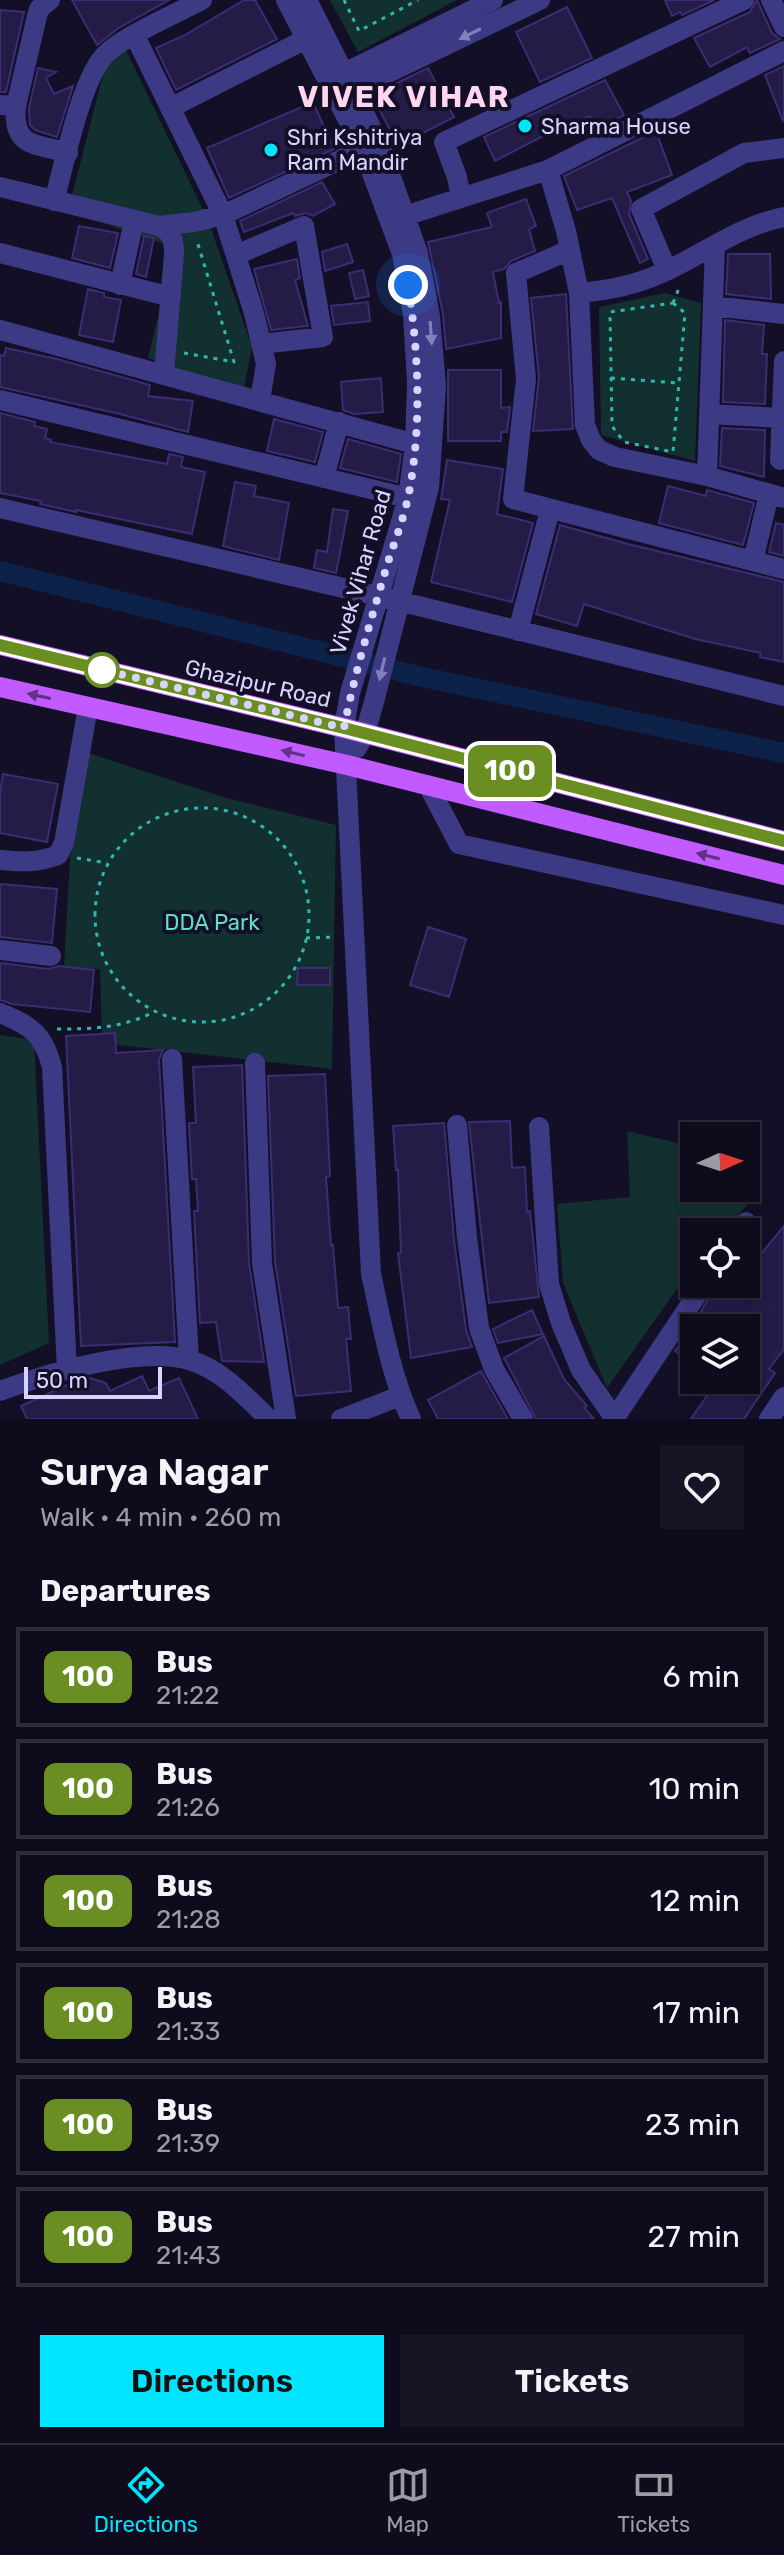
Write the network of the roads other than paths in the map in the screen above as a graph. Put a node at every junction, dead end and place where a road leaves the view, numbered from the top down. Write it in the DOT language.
graph roads {
  1 [pos="50,0"];
  2 [pos="202,0"];
  3 [pos="286,0"];
  4 [pos="307,0"];
  5 [pos="493,0"];
  6 [pos="540,0"];
  7 [pos="744,0"];
  8 [pos="771,0"];
  9 [pos="784,27"];
  10 [pos="135,36"];
  11 [pos="306,39"];
  12 [pos="784,51"];
  13 [pos="341,85"];
  14 [pos="8,106"];
  15 [pos="170,108"];
  16 [pos="784,148"];
  17 [pos="363,149"];
  18 [pos="68,153"];
  19 [pos="548,170"];
  20 [pos="2,194"];
  21 [pos="461,198"];
  22 [pos="54,201"];
  23 [pos="223,215"];
  24 [pos="784,217"];
  25 [pos="397,218"];
  26 [pos="134,220"];
  27 [pos="159,226"];
  28 [pos="715,245"];
  29 [pos="570,250"];
  30 [pos="0,253"];
  31 [pos="236,255"];
  32 [pos="667,270"];
  33 [pos="120,285"];
  34 [pos="579,293"];
  35 [pos="171,297"];
  36 [pos="713,306"];
  37 [pos="784,314"];
  38 [pos="0,330"];
  39 [pos="261,344"];
  40 [pos="784,361"];
  41 [pos="164,374"];
  42 [pos="0,400"];
  43 [pos="260,400"];
  44 [pos="709,414"];
  45 [pos="782,418"];
  46 [pos="339,422"];
  47 [pos="415,444"];
  48 [pos="780,460"];
  49 [pos="707,476"];
  50 [pos="324,478"];
  51 [pos="776,496"];
  52 [pos="408,498"];
  53 [pos="0,508"];
  54 [pos="550,510"];
  55 [pos="753,561"];
  56 [pos="784,569"];
  57 [pos="378,596"];
  58 [pos="399,601"];
  59 [pos="518,631"];
  60 [pos="0,645"];
  61 [pos="0,687"];
  62 [pos="784,696"];
  63 [pos="88,707"];
  64 [pos="344,728"];
  65 [pos="365,733"];
  66 [pos="347,765"];
  67 [pos="428,785"];
  68 [pos="784,841"];
  69 [pos="0,860"];
  70 [pos="784,875"];
  71 [pos="784,915"];
  72 [pos="0,950"];
  73 [pos="51,956"];
  74 [pos="0,1013"];
  75 [pos="172,1059"];
  76 [pos="255,1063"];
  77 [pos="457,1125"];
  78 [pos="539,1127"];
  79 [pos="695,1298"];
  80 [pos="189,1360"];
  81 [pos="67,1370"];
  82 [pos="0,1391"];
  83 [pos="400,1396"];
  84 [pos="784,1397"];
  85 [pos="269,1419"];
  86 [pos="286,1419"];
  87 [pos="341,1419"];
  88 [pos="411,1419"];
  89 [pos="523,1419"];
  90 [pos="614,1419"];
  91 [pos="769,1419"];
  1 -- 14 [label="street"];
  2 -- 10 [label="street"];
  3 -- 11 [label="street, Vivek Vihar Road"];
  4 -- 13 [label="street, Vivek Vihar Road"];
  5 -- 13 [label="street"];
  6 -- 13 [label="street, one-way"];
  7 -- 21 [label="street"];
  8 -- 9 [label="street"];
  10 -- 15 [label="street"];
  10 -- 18 [label="street"];
  11 -- 13 [label="street, Vivek Vihar Road"];
  11 -- 15 [label="street"];
  12 -- 19 [label="street"];
  13 -- 17 [label="street, Vivek Vihar Road"];
  13 -- 25 [label="street, Vivek Vihar Road"];
  14 -- 18 [label="street"];
  15 -- 23 [label="street"];
  16 -- 32 [label="street"];
  17 -- 23 [label="street"];
  17 -- 25 [label="street, Vivek Vihar Road"];
  18 -- 22 [label="street"];
  19 -- 21 [label="street"];
  19 -- 29 [label="street"];
  20 -- 22 [label="street"];
  21 -- 25 [label="street"];
  22 -- 26 [label="street"];
  23 -- 27 [label="street"];
  23 -- 31 [label="street"];
  24 -- 28 [label="street"];
  25 -- 47 [label="street, Vivek Vihar Road"];
  25 -- 58 [label="street, Vivek Vihar Road, one-way"];
  26 -- 27 [label="street"];
  26 -- 33 [label="street"];
  27 -- 35 [label="street"];
  28 -- 32 [label="street"];
  28 -- 36 [label="street"];
  29 -- 34 [label="street"];
  29 -- 54 [label="street"];
  30 -- 33 [label="street"];
  31 -- 39 [label="street"];
  31 -- 39 [label="street"];
  32 -- 34 [label="street"];
  33 -- 35 [label="street"];
  34 -- 49 [label="street"];
  35 -- 41 [label="street"];
  36 -- 37 [label="street"];
  36 -- 44 [label="street"];
  38 -- 41 [label="street"];
  39 -- 43 [label="street"];
  40 -- 45 [label="street"];
  41 -- 43 [label="street"];
  42 -- 50 [label="street"];
  43 -- 46 [label="street"];
  44 -- 45 [label="street"];
  44 -- 49 [label="street"];
  45 -- 48 [label="street"];
  46 -- 47 [label="street"];
  46 -- 50 [label="street"];
  47 -- 52 [label="street, Vivek Vihar Road"];
  49 -- 51 [label="street"];
  50 -- 52 [label="street"];
  51 -- 55 [label="street"];
  52 -- 57 [label="street, Vivek Vihar Road"];
  53 -- 57 [label="street"];
  54 -- 55 [label="street"];
  54 -- 59 [label="street"];
  55 -- 56 [label="street"];
  57 -- 58 [label="street"];
  57 -- 64 [label="street, Vivek Vihar Road"];
  58 -- 59 [label="street"];
  58 -- 65 [label="street, Vivek Vihar Road, one-way"];
  59 -- 62 [label="street"];
  60 -- 64 [label="main road, Ghazipur Road"];
  63 -- 61 [label="main road, one-way"];
  66 -- 63 [label="main road, one-way"];
  63 -- 69 [label="street"];
  64 -- 65 [label="main road, Ghazipur Road"];
  64 -- 66 [label="street, Vivek Vihar Road"];
  65 -- 66 [label="street, Vivek Vihar Road"];
  65 -- 68 [label="main road, Ghazipur Road"];
  66 -- 67 [label="main road"];
  66 -- 83 [label="street"];
  70 -- 67 [label="main road, one-way"];
  67 -- 71 [label="street"];
  72 -- 73 [label="street"];
  74 -- 81 [label="street"];
  75 -- 80 [label="street"];
  76 -- 86 [label="street"];
  77 -- 89 [label="street"];
  78 -- 90 [label="street"];
  79 -- 90 [label="street"];
  80 -- 81 [label="street"];
  80 -- 85 [label="street"];
  81 -- 82 [label="street"];
  83 -- 87 [label="street"];
  83 -- 88 [label="street"];
  84 -- 91 [label="street"];
}
